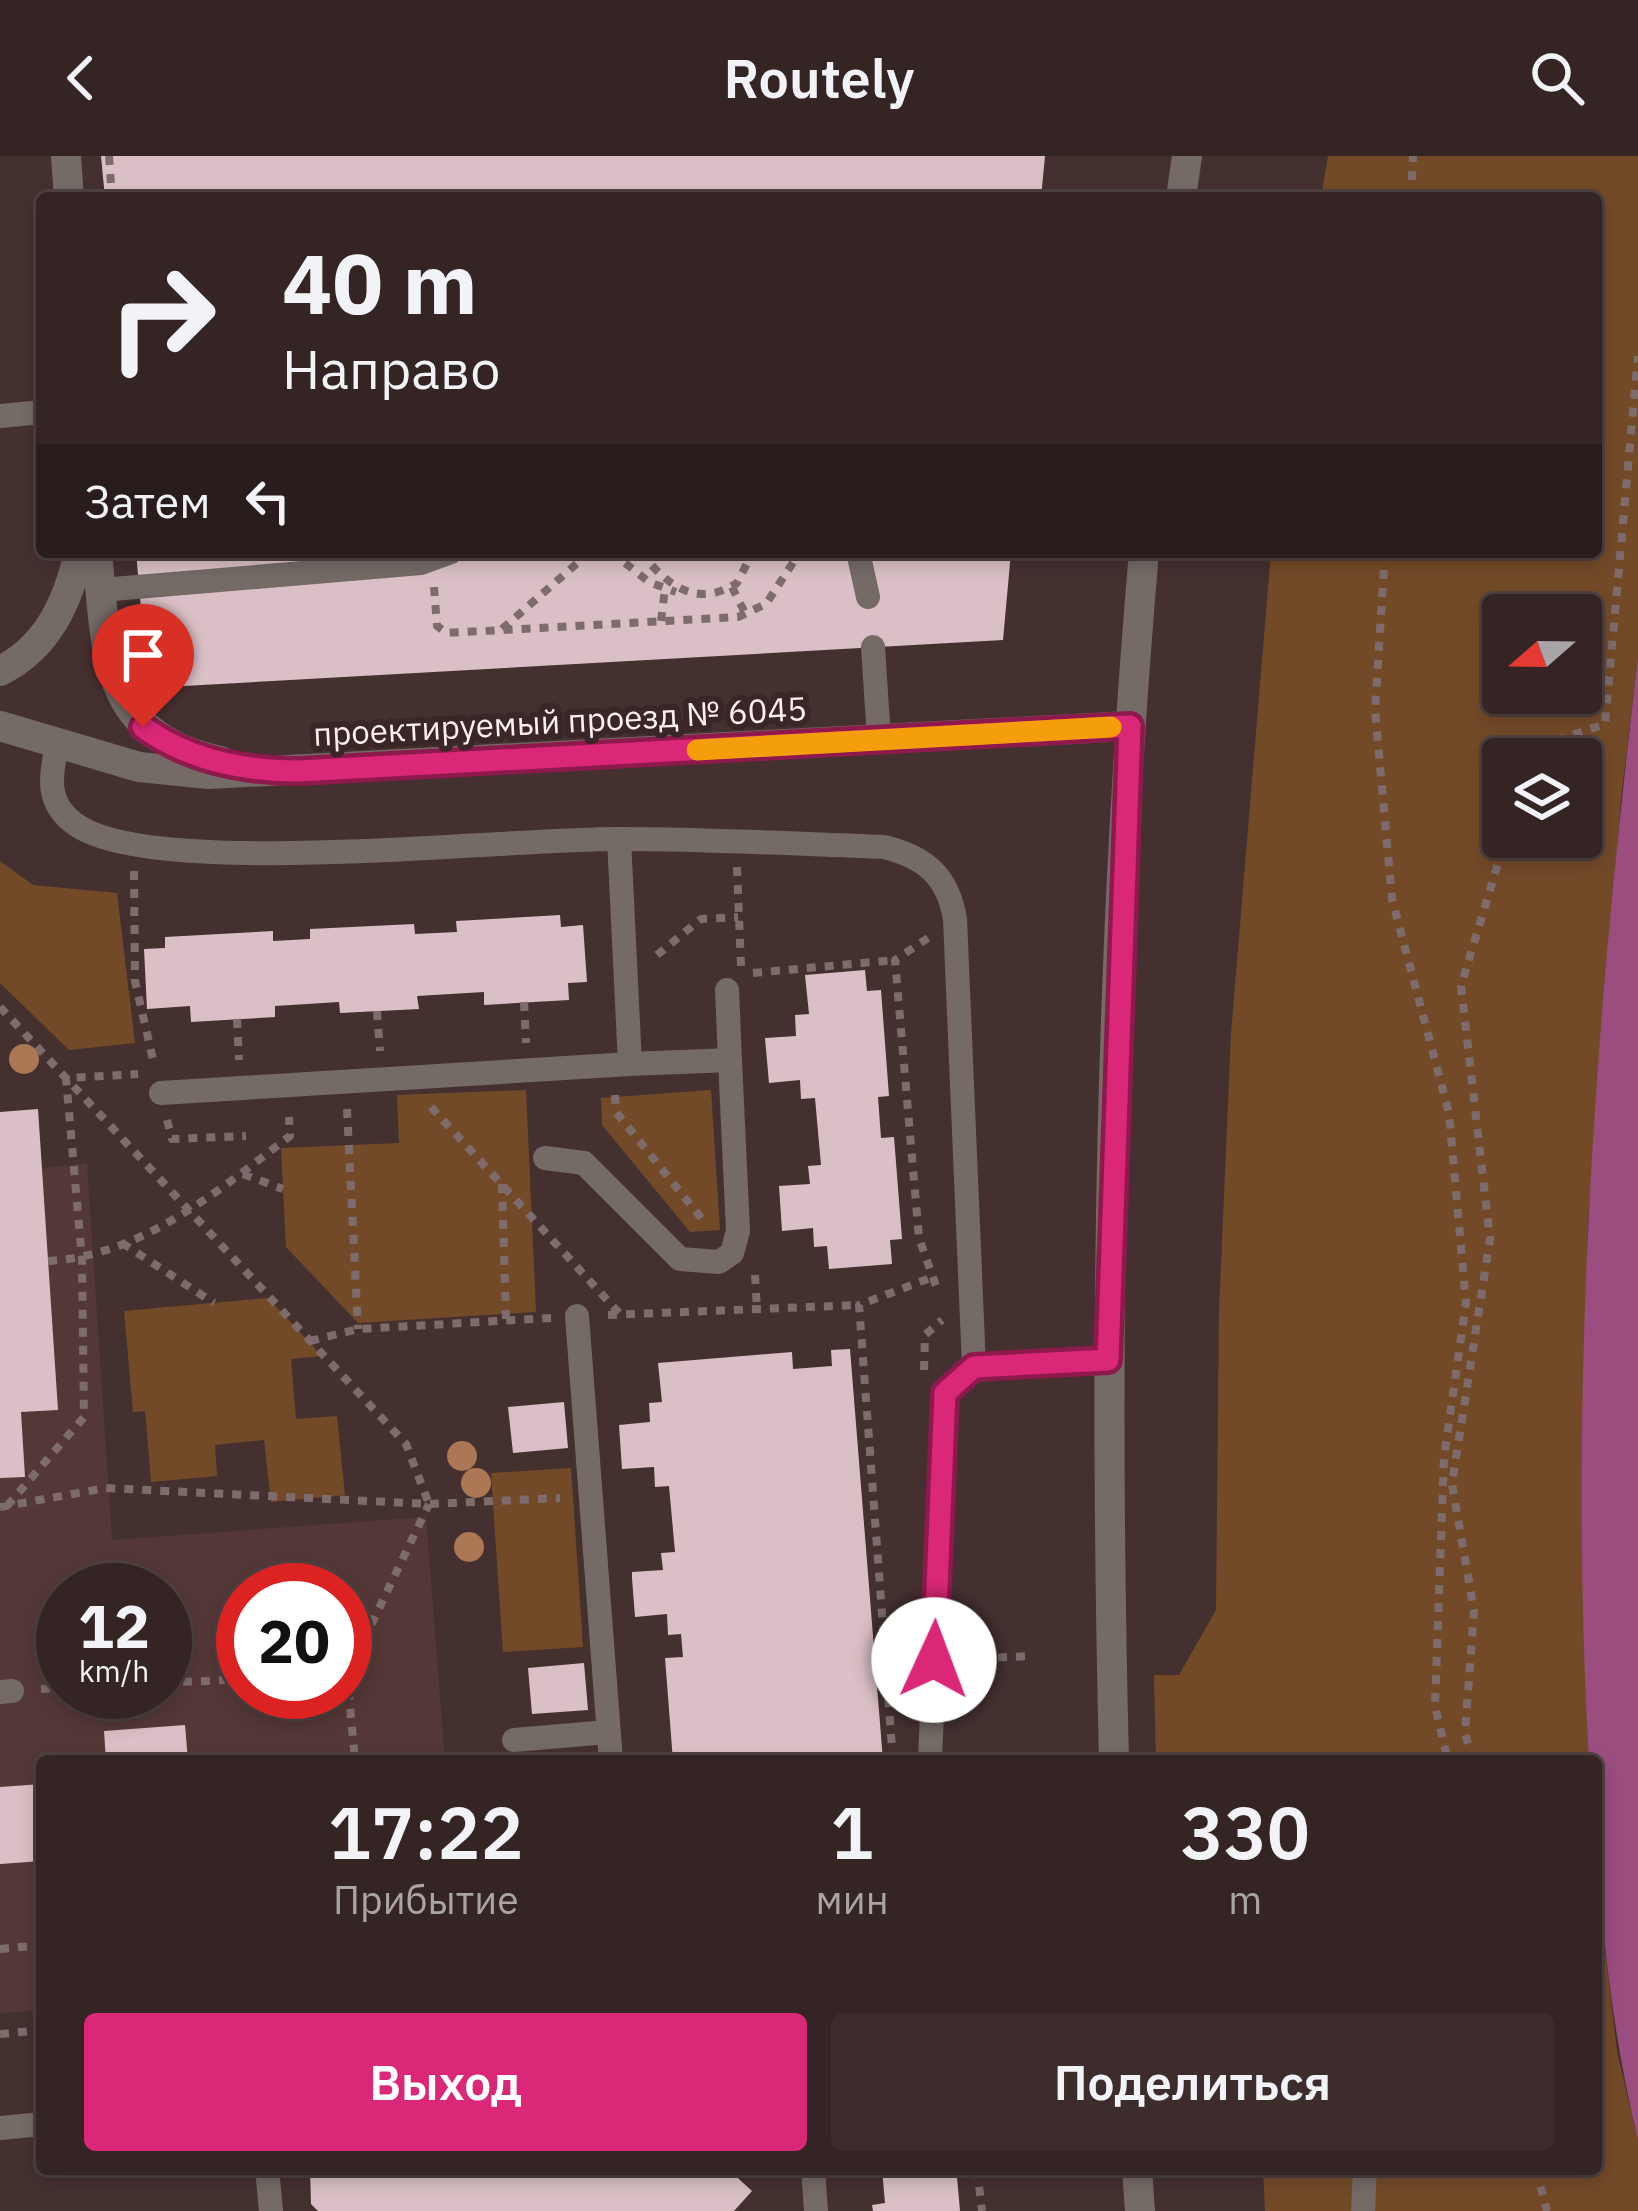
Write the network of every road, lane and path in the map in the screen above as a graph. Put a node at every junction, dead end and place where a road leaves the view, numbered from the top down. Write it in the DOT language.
graph roads {
  1 [pos="66,156"];
  2 [pos="109,156"];
  3 [pos="1187,156"];
  4 [pos="1413,156"];
  5 [pos="69,192"];
  6 [pos="112,192"];
  7 [pos="1182,192"];
  8 [pos="1411,192"];
  9 [pos="1638,356"];
  10 [pos="36,413"];
  11 [pos="0,416"];
  12 [pos="77,558"];
  13 [pos="97,558"];
  14 [pos="395,558"];
  15 [pos="442,558"];
  16 [pos="583,558"];
  17 [pos="619,558"];
  18 [pos="646,558"];
  19 [pos="749,558"];
  20 [pos="796,558"];
  21 [pos="859,558"];
  22 [pos="1144,558"];
  23 [pos="1384,558"];
  24 [pos="302,562"];
  25 [pos="732,587"];
  26 [pos="665,589"];
  27 [pos="100,590"];
  28 [pos="690,593"];
  29 [pos="868,597"];
  30 [pos="746,615"];
  31 [pos="661,621"];
  32 [pos="501,630"];
  33 [pos="873,647"];
  34 [pos="0,671"];
  35 [pos="0,726"];
  36 [pos="1130,726"];
  37 [pos="1563,738"];
  38 [pos="879,739"];
  39 [pos="57,746"];
  40 [pos="267,771"];
  41 [pos="619,838"];
  42 [pos="134,846"];
  43 [pos="1500,858"];
  44 [pos="738,916"];
  45 [pos="956,919"];
  46 [pos="895,961"];
  47 [pos="626,981"];
  48 [pos="734,981"];
  49 [pos="0,1006"];
  50 [pos="730,1060"];
  51 [pos="621,1065"];
  52 [pos="66,1078"];
  53 [pos="405,1078"];
  54 [pos="346,1082"];
  55 [pos="286,1085"];
  56 [pos="160,1093"];
  57 [pos="246,1136"];
  58 [pos="172,1139"];
  59 [pos="544,1158"];
  60 [pos="241,1173"];
  61 [pos="502,1184"];
  62 [pos="284,1189"];
  63 [pos="190,1212"];
  64 [pos="737,1216"];
  65 [pos="121,1242"];
  66 [pos="82,1259"];
  67 [pos="48,1261"];
  68 [pos="933,1277"];
  69 [pos="937,1289"];
  70 [pos="214,1303"];
  71 [pos="859,1305"];
  72 [pos="620,1314"];
  73 [pos="577,1316"];
  74 [pos="506,1320"];
  75 [pos="358,1329"];
  76 [pos="308,1341"];
  77 [pos="1108,1360"];
  78 [pos="974,1367"];
  79 [pos="591,1496"];
  80 [pos="429,1504"];
  81 [pos="3,1507"];
  82 [pos="372,1620"];
  83 [pos="1032,1656"];
  84 [pos="1002,1657"];
  85 [pos="351,1719"];
  86 [pos="608,1732"];
  87 [pos="514,1740"];
  88 [pos="354,1755"];
  89 [pos="610,1755"];
  90 [pos="892,1755"];
  91 [pos="930,1755"];
  92 [pos="1114,1755"];
  93 [pos="1447,1755"];
  94 [pos="1471,1755"];
  95 [pos="36,1946"];
  96 [pos="0,1949"];
  97 [pos="36,2031"];
  98 [pos="0,2034"];
  99 [pos="36,2125"];
  100 [pos="0,2128"];
  101 [pos="268,2175"];
  102 [pos="978,2175"];
  103 [pos="1137,2175"];
  104 [pos="1365,2175"];
  105 [pos="1537,2175"];
  106 [pos="814,2189"];
  107 [pos="271,2211"];
  108 [pos="801,2211"];
  109 [pos="982,2211"];
  110 [pos="1140,2211"];
  111 [pos="1363,2211"];
  112 [pos="1546,2211"];
  1 -- 5 [label="street"];
  2 -- 6 [label="path"];
  3 -- 7 [label="street"];
  4 -- 8 [label="path"];
  9 -- 37 [label="path"];
  10 -- 11 [label="lane"];
  12 -- 34 [label="street"];
  13 -- 27 [label="street"];
  14 -- 24 [label="lane"];
  15 -- 32 [label="path"];
  16 -- 32 [label="path"];
  17 -- 26 [label="path"];
  18 -- 28 [label="path"];
  19 -- 25 [label="path"];
  20 -- 30 [label="path"];
  21 -- 29 [label="lane"];
  22 -- 36 [label="street"];
  23 -- 93 [label="path"];
  24 -- 27 [label="lane"];
  25 -- 28 [label="path"];
  25 -- 30 [label="path"];
  26 -- 28 [label="path"];
  26 -- 31 [label="path"];
  27 -- 40 [label="street"];
  30 -- 31 [label="path"];
  31 -- 32 [label="path"];
  33 -- 38 [label="lane"];
  35 -- 39 [label="street, проектируемый проезд № 6045"];
  36 -- 38 [label="street, проектируемый проезд № 6045"];
  36 -- 77 [label="street"];
  38 -- 40 [label="street, проектируемый проезд № 6045"];
  39 -- 40 [label="street, проектируемый проезд № 6045"];
  39 -- 42 [label="lane"];
  41 -- 42 [label="lane"];
  41 -- 45 [label="lane"];
  41 -- 47 [label="lane"];
  42 -- 52 [label="path"];
  43 -- 94 [label="path"];
  44 -- 47 [label="path"];
  45 -- 46 [label="path"];
  45 -- 78 [label="lane"];
  46 -- 48 [label="path"];
  46 -- 68 [label="path"];
  47 -- 51 [label="lane"];
  48 -- 50 [label="lane"];
  49 -- 52 [label="path"];
  50 -- 51 [label="lane"];
  50 -- 64 [label="lane"];
  51 -- 53 [label="lane"];
  51 -- 64 [label="path"];
  52 -- 63 [label="path"];
  52 -- 66 [label="path"];
  53 -- 54 [label="lane"];
  53 -- 61 [label="path"];
  54 -- 55 [label="lane"];
  54 -- 75 [label="path"];
  55 -- 56 [label="lane"];
  55 -- 60 [label="path"];
  57 -- 58 [label="path"];
  59 -- 64 [label="lane"];
  60 -- 62 [label="path"];
  60 -- 63 [label="path"];
  61 -- 72 [label="path"];
  61 -- 74 [label="path"];
  63 -- 65 [label="path"];
  63 -- 76 [label="path"];
  65 -- 66 [label="path"];
  65 -- 70 [label="path"];
  66 -- 67 [label="path"];
  66 -- 81 [label="path"];
  68 -- 69 [label="path"];
  68 -- 71 [label="path"];
  71 -- 72 [label="path"];
  71 -- 90 [label="path"];
  72 -- 73 [label="path"];
  73 -- 74 [label="path"];
  73 -- 79 [label="lane"];
  74 -- 75 [label="path"];
  75 -- 76 [label="path"];
  76 -- 80 [label="path"];
  77 -- 78 [label="lane"];
  77 -- 92 [label="street"];
  78 -- 91 [label="lane"];
  79 -- 80 [label="path"];
  79 -- 86 [label="lane"];
  80 -- 81 [label="path"];
  80 -- 82 [label="path"];
  83 -- 84 [label="path"];
  85 -- 88 [label="path"];
  86 -- 87 [label="lane"];
  86 -- 89 [label="lane"];
  95 -- 96 [label="path"];
  97 -- 98 [label="path"];
  99 -- 100 [label="lane"];
  101 -- 107 [label="lane"];
  102 -- 109 [label="path"];
  103 -- 110 [label="street"];
  104 -- 111 [label="lane"];
  105 -- 112 [label="path"];
  106 -- 108 [label="lane"];
}
